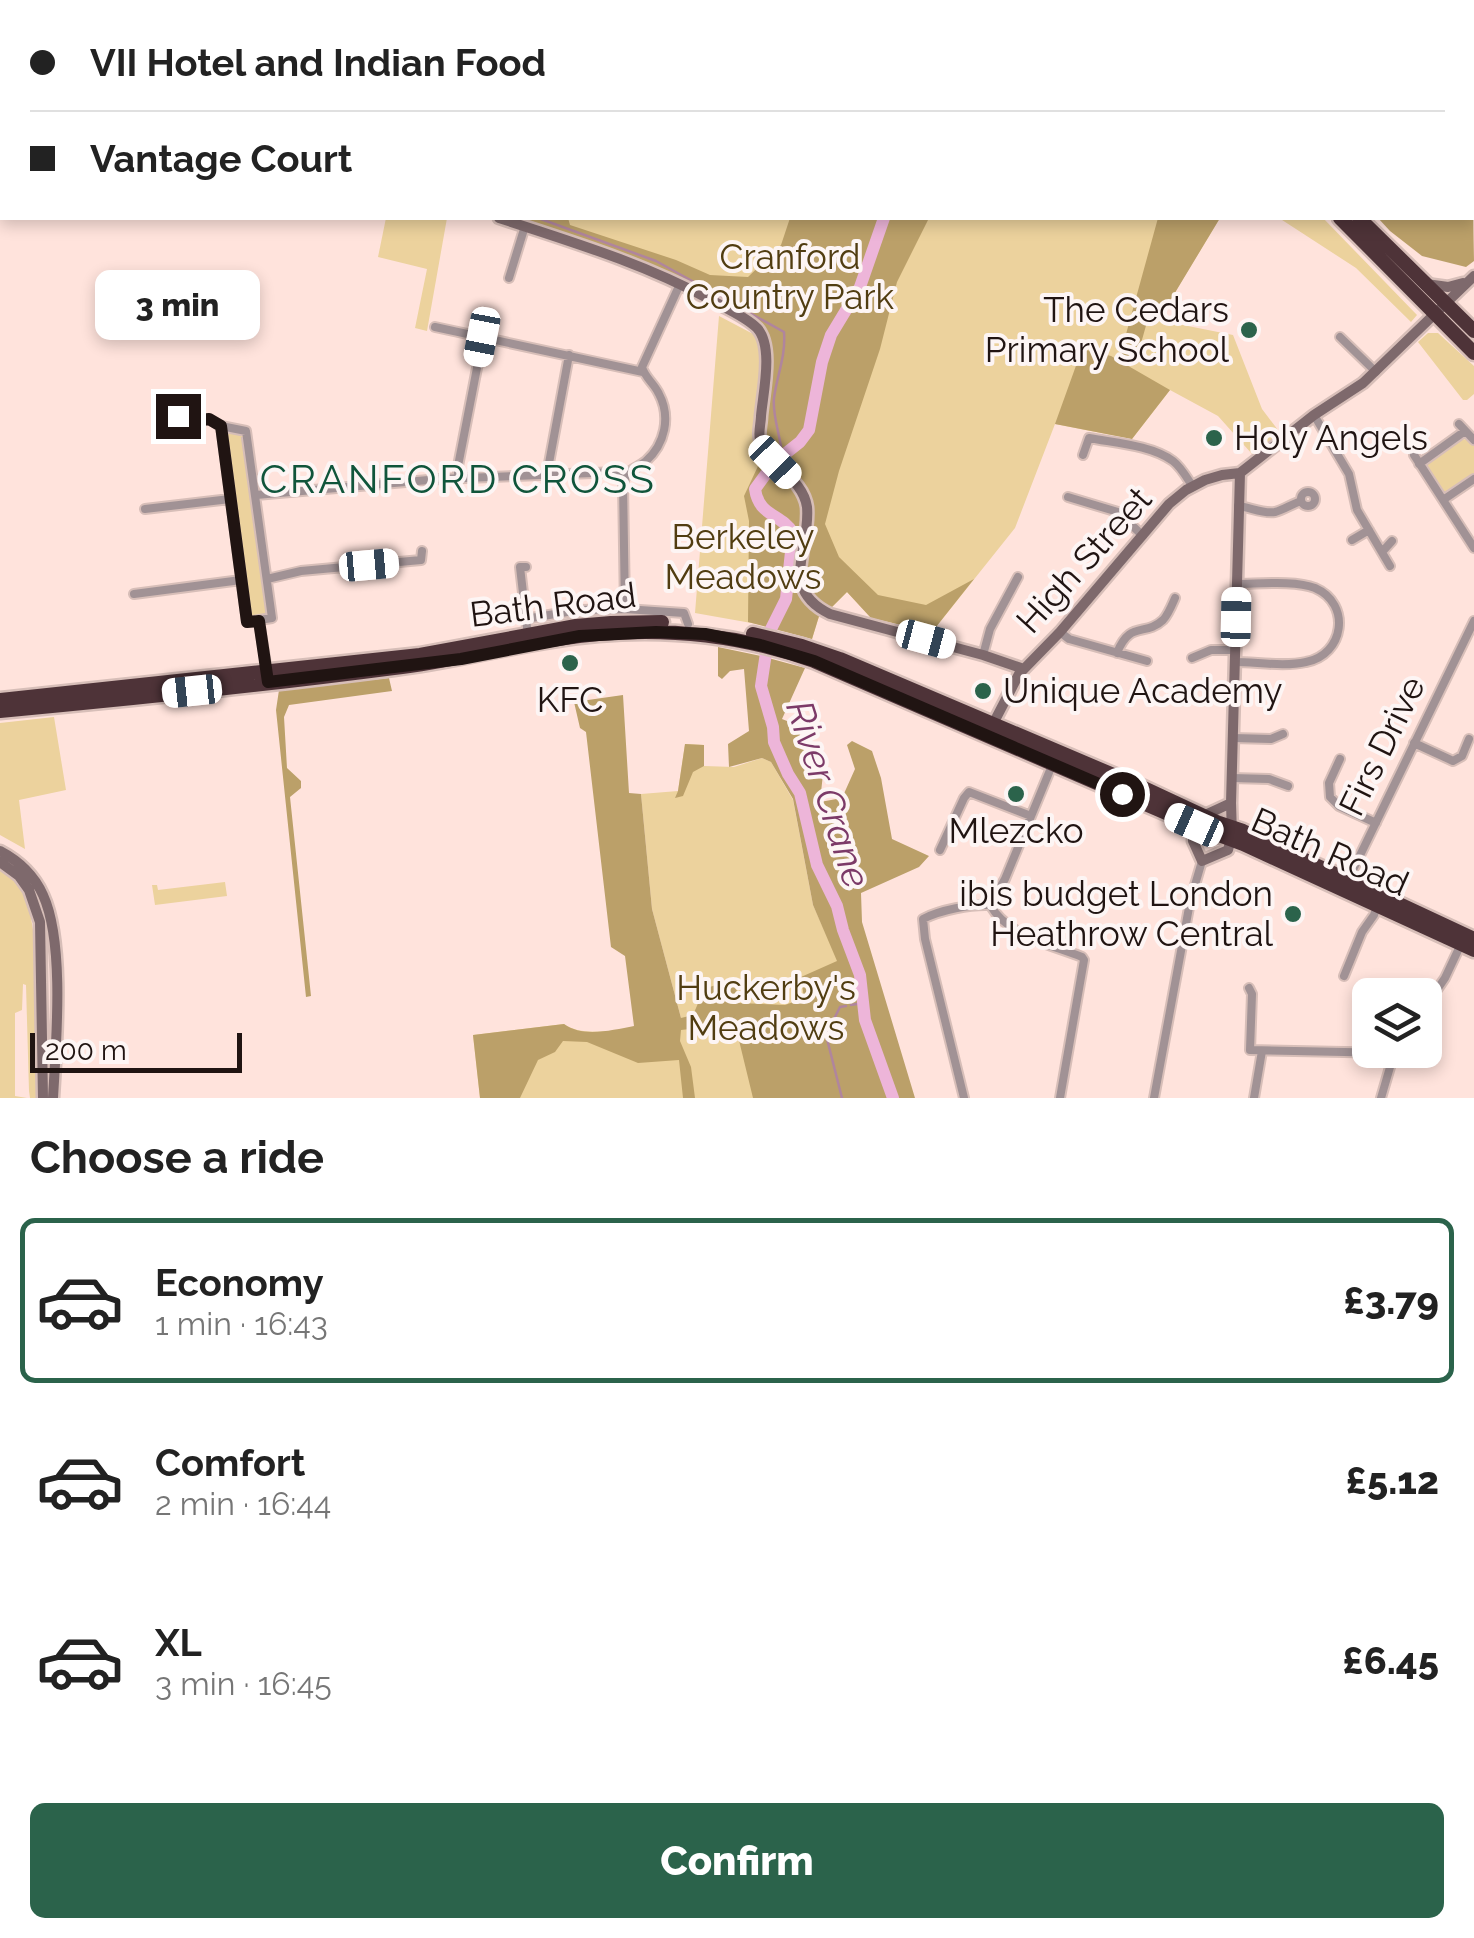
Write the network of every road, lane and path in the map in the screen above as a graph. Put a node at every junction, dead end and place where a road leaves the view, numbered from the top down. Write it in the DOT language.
graph roads {
  1 [pos="506,220"];
  2 [pos="1342,220"];
  3 [pos="1361,220"];
  4 [pos="525,226"];
  5 [pos="510,278"];
  6 [pos="1471,279"];
  7 [pos="680,284"];
  8 [pos="1425,284"];
  9 [pos="1440,309"];
  10 [pos="436,327"];
  11 [pos="1474,331"];
  12 [pos="482,337"];
  13 [pos="1340,337"];
  14 [pos="1474,351"];
  15 [pos="570,355"];
  16 [pos="642,372"];
  17 [pos="1376,372"];
  18 [pos="1314,415"];
  19 [pos="221,426"];
  20 [pos="181,438"];
  21 [pos="1474,440"];
  22 [pos="1083,455"];
  23 [pos="1240,473"];
  24 [pos="547,474"];
  25 [pos="625,475"];
  26 [pos="458,478"];
  27 [pos="1474,480"];
  28 [pos="1192,487"];
  29 [pos="256,494"];
  30 [pos="1068,497"];
  31 [pos="230,499"];
  32 [pos="1442,500"];
  33 [pos="1301,501"];
  34 [pos="1238,506"];
  35 [pos="145,509"];
  36 [pos="1369,530"];
  37 [pos="1143,536"];
  38 [pos="1352,540"];
  39 [pos="1392,541"];
  40 [pos="1474,548"];
  41 [pos="422,552"];
  42 [pos="1382,552"];
  43 [pos="1390,566"];
  44 [pos="520,568"];
  45 [pos="1018,578"];
  46 [pos="267,579"];
  47 [pos="240,580"];
  48 [pos="1236,584"];
  49 [pos="134,594"];
  50 [pos="1175,598"];
  51 [pos="625,609"];
  52 [pos="525,619"];
  53 [pos="259,621"];
  54 [pos="1474,621"];
  55 [pos="688,624"];
  56 [pos="1060,632"];
  57 [pos="1470,638"];
  58 [pos="528,639"];
  59 [pos="762,640"];
  60 [pos="787,647"];
  61 [pos="1235,650"];
  62 [pos="1117,652"];
  63 [pos="984,655"];
  64 [pos="1192,658"];
  65 [pos="1147,661"];
  66 [pos="1235,662"];
  67 [pos="1024,669"];
  68 [pos="268,677"];
  69 [pos="0,700"];
  70 [pos="0,711"];
  71 [pos="993,724"];
  72 [pos="1283,734"];
  73 [pos="1233,738"];
  74 [pos="1469,739"];
  75 [pos="1414,744"];
  76 [pos="1059,758"];
  77 [pos="1341,765"];
  78 [pos="1232,778"];
  79 [pos="1288,786"];
  80 [pos="1231,803"];
  81 [pos="1031,816"];
  82 [pos="1198,820"];
  83 [pos="1376,823"];
  84 [pos="1229,840"];
  85 [pos="940,850"];
  86 [pos="0,851"];
  87 [pos="1202,861"];
  88 [pos="0,862"];
  89 [pos="1348,880"];
  90 [pos="990,906"];
  91 [pos="1374,913"];
  92 [pos="1471,941"];
  93 [pos="1344,976"];
  94 [pos="1442,982"];
  95 [pos="1249,988"];
  96 [pos="1262,1050"];
  97 [pos="1352,1051"];
  98 [pos="1389,1068"];
  99 [pos="43,1098"];
  100 [pos="53,1098"];
  101 [pos="964,1098"];
  102 [pos="1060,1098"];
  103 [pos="1154,1098"];
  104 [pos="1254,1098"];
  105 [pos="1381,1098"];
  1 -- 4 [label="street"];
  2 -- 9 [label="highway"];
  3 -- 8 [label="highway"];
  4 -- 5 [label="street"];
  4 -- 7 [label="street"];
  6 -- 8 [label="street"];
  6 -- 9 [label="street, High Street"];
  7 -- 16 [label="street"];
  7 -- 63 [label="street"];
  8 -- 9 [label="highway"];
  9 -- 11 [label="highway"];
  9 -- 14 [label="highway"];
  9 -- 17 [label="street, High Street"];
  10 -- 12 [label="street"];
  12 -- 15 [label="street"];
  12 -- 26 [label="street"];
  13 -- 17 [label="street"];
  15 -- 16 [label="street"];
  15 -- 24 [label="street"];
  16 -- 25 [label="street"];
  17 -- 18 [label="street, High Street"];
  18 -- 23 [label="street, High Street"];
  18 -- 36 [label="street"];
  19 -- 20 [label="street"];
  19 -- 29 [label="street"];
  19 -- 31 [label="street"];
  21 -- 32 [label="street"];
  22 -- 28 [label="street"];
  23 -- 28 [label="street, High Street"];
  23 -- 34 [label="street"];
  24 -- 25 [label="street"];
  24 -- 26 [label="street"];
  25 -- 51 [label="street"];
  26 -- 29 [label="street"];
  27 -- 32 [label="street"];
  28 -- 37 [label="street, High Street"];
  29 -- 46 [label="street"];
  30 -- 37 [label="street"];
  31 -- 35 [label="street"];
  31 -- 47 [label="street"];
  32 -- 40 [label="street"];
  33 -- 34 [label="street"];
  34 -- 48 [label="street"];
  36 -- 38 [label="street"];
  36 -- 42 [label="street"];
  37 -- 56 [label="street, High Street"];
  39 -- 42 [label="street"];
  41 -- 46 [label="street"];
  42 -- 43 [label="street"];
  44 -- 52 [label="street"];
  45 -- 63 [label="street"];
  46 -- 53 [label="street"];
  47 -- 49 [label="street"];
  47 -- 53 [label="street"];
  48 -- 61 [label="street"];
  48 -- 66 [label="street"];
  50 -- 62 [label="street"];
  51 -- 52 [label="street"];
  51 -- 55 [label="street"];
  52 -- 58 [label="street"];
  53 -- 68 [label="street"];
  54 -- 57 [label="street, Firs Drive"];
  55 -- 58 [label="highway, Bath Road"];
  55 -- 59 [label="highway, Bath Road"];
  56 -- 62 [label="street"];
  56 -- 67 [label="street, High Street"];
  57 -- 75 [label="street, Firs Drive"];
  58 -- 59 [label="highway, Bath Road"];
  58 -- 68 [label="highway, Bath Road"];
  59 -- 60 [label="highway, Bath Road"];
  60 -- 71 [label="highway, Bath Road"];
  60 -- 76 [label="highway, Bath Road"];
  61 -- 64 [label="street"];
  61 -- 66 [label="street"];
  62 -- 65 [label="street"];
  63 -- 67 [label="street"];
  66 -- 73 [label="street"];
  67 -- 71 [label="street, High Street"];
  68 -- 69 [label="highway, Bath Road"];
  68 -- 70 [label="highway, Bath Road"];
  71 -- 76 [label="highway, Bath Road"];
  72 -- 73 [label="street"];
  73 -- 78 [label="street"];
  74 -- 75 [label="street"];
  75 -- 83 [label="street, Firs Drive"];
  76 -- 81 [label="street"];
  76 -- 82 [label="highway, Bath Road"];
  77 -- 83 [label="street"];
  78 -- 79 [label="street"];
  78 -- 80 [label="street"];
  80 -- 82 [label="street"];
  80 -- 84 [label="street"];
  81 -- 85 [label="street"];
  81 -- 90 [label="street"];
  82 -- 84 [label="highway, Bath Road"];
  82 -- 87 [label="street"];
  83 -- 89 [label="street, Firs Drive"];
  84 -- 87 [label="street"];
  84 -- 89 [label="highway, Bath Road"];
  84 -- 91 [label="highway, Bath Road"];
  86 -- 100 [label="street"];
  87 -- 103 [label="street"];
  88 -- 99 [label="street"];
  89 -- 92 [label="highway, Bath Road"];
  90 -- 101 [label="street"];
  90 -- 102 [label="street"];
  91 -- 92 [label="highway, Bath Road"];
  91 -- 93 [label="street"];
  92 -- 94 [label="street"];
  95 -- 96 [label="street"];
  96 -- 97 [label="street"];
  96 -- 104 [label="street"];
  98 -- 105 [label="street"];
}
